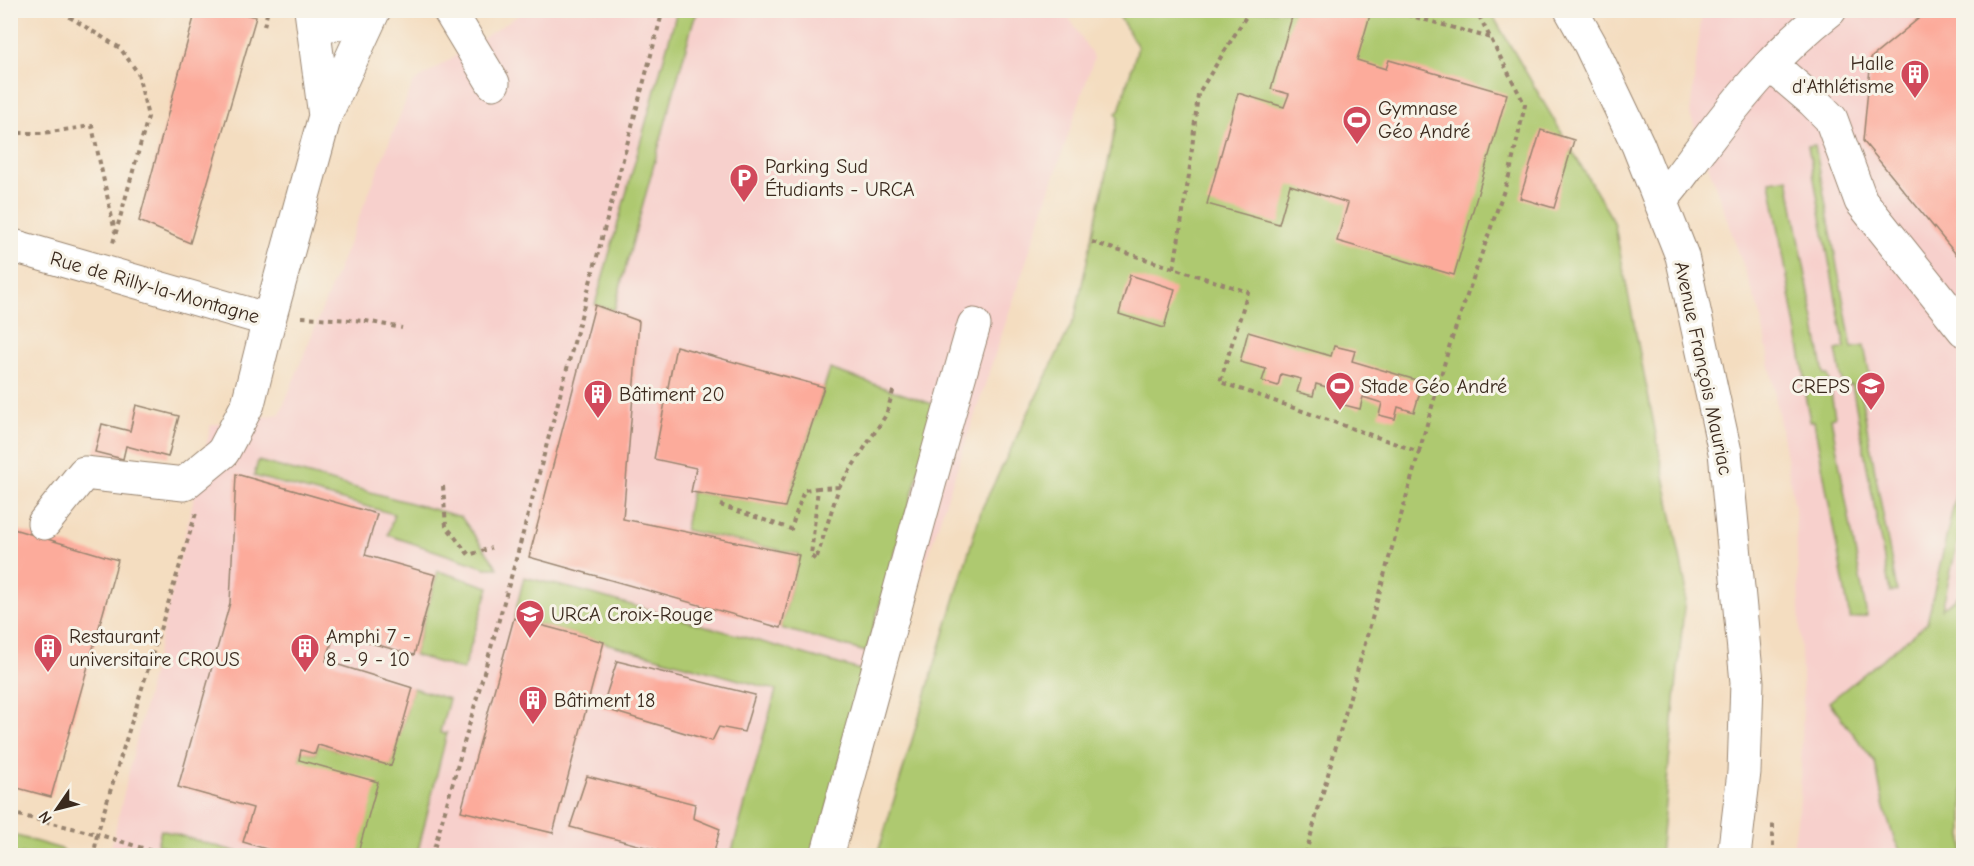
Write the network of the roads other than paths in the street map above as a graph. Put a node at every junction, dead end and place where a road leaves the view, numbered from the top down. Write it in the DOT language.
graph roads {
  1 [pos="311,10"];
  2 [pos="449,10"];
  3 [pos="1572,10"];
  4 [pos="1830,10"];
  5 [pos="374,11"];
  6 [pos="1771,65"];
  7 [pos="493,84"];
  8 [pos="325,116"];
  9 [pos="1660,201"];
  10 [pos="10,245"];
  11 [pos="269,320"];
  12 [pos="974,325"];
  13 [pos="1964,330"];
  14 [pos="44,523"];
  15 [pos="827,855"];
  16 [pos="1734,855"];
  1 -- 5 [label="street, Rue de Rilly-la-Montagne"];
  1 -- 8 [label="street, Rue de Rilly-la-Montagne"];
  2 -- 7 [label="street"];
  3 -- 9 [label="street, Avenue François Mauriac"];
  4 -- 6 [label="street"];
  5 -- 8 [label="street, Rue de Rilly-la-Montagne"];
  6 -- 9 [label="street"];
  6 -- 13 [label="street"];
  8 -- 11 [label="street, Rue de Rilly-la-Montagne"];
  9 -- 16 [label="street, Avenue François Mauriac"];
  10 -- 11 [label="street, Rue de Rilly-la-Montagne"];
  11 -- 14 [label="street"];
  12 -- 15 [label="street"];
}
